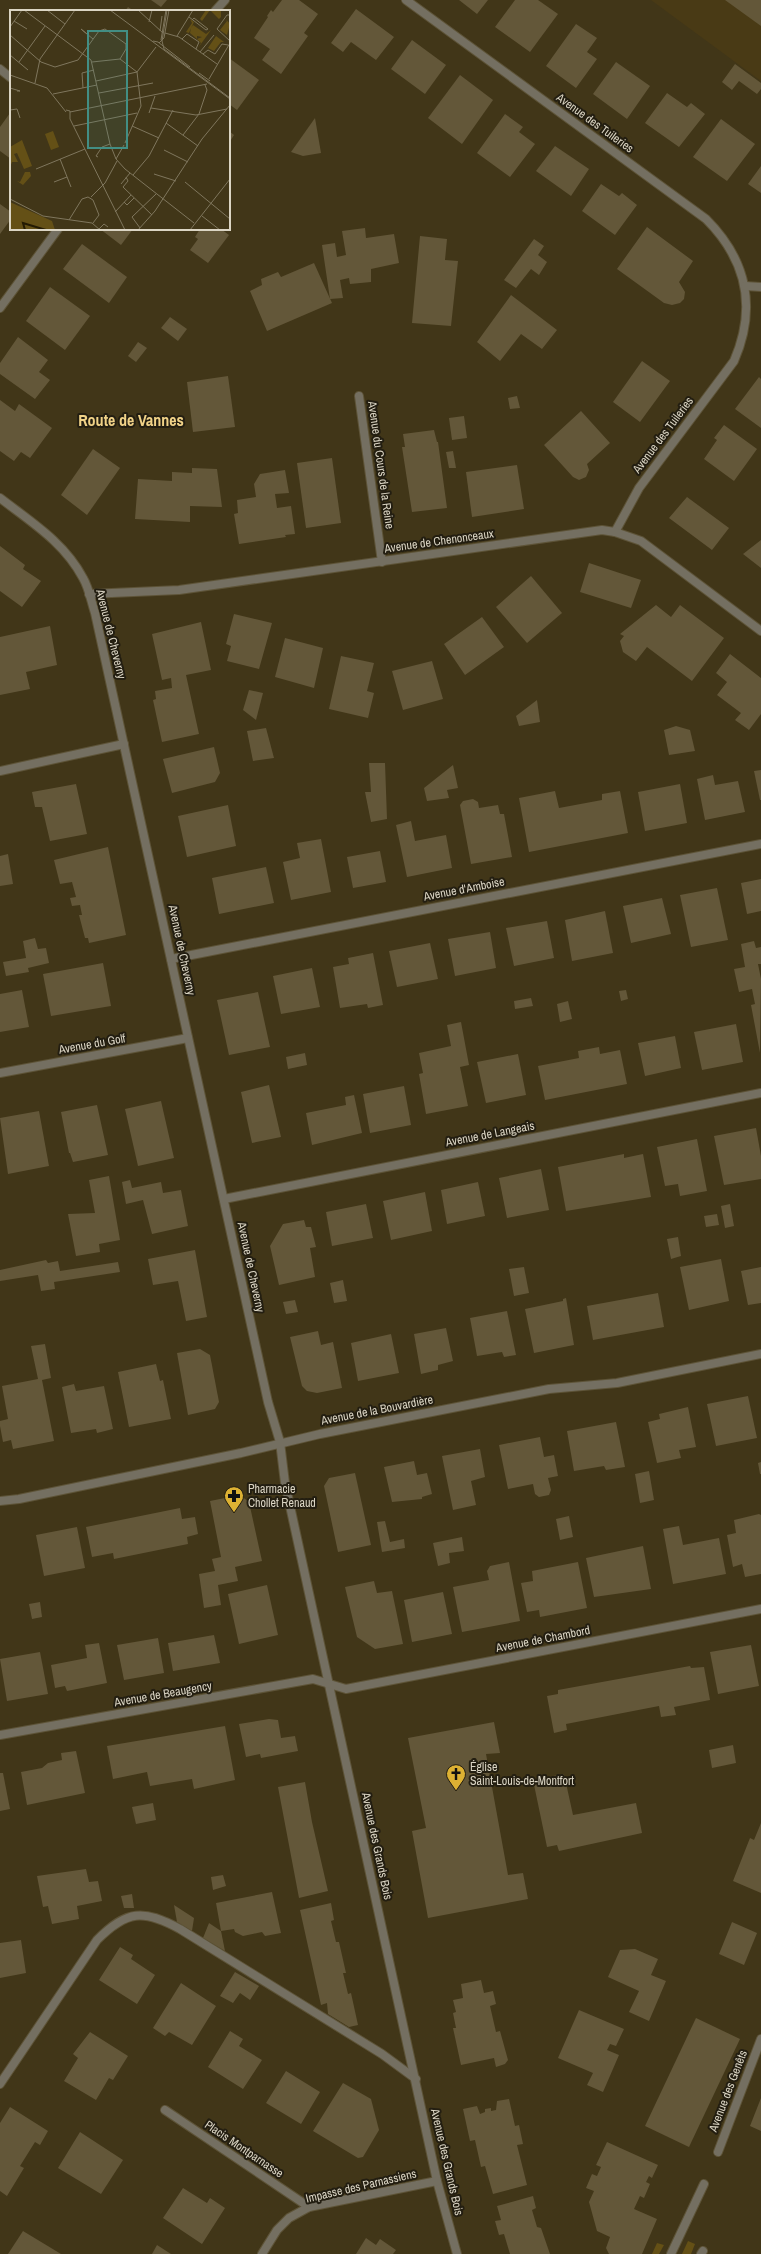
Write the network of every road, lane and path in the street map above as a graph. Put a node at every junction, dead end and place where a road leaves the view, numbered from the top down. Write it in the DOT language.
graph roads {
  1 [pos="225,0"];
  2 [pos="406,0"];
  3 [pos="216,10"];
  4 [pos="0,69"];
  5 [pos="10,77"];
  6 [pos="57,230"];
  7 [pos="745,286"];
  8 [pos="761,287"];
  9 [pos="0,308"];
  10 [pos="359,396"];
  11 [pos="0,498"];
  12 [pos="615,532"];
  13 [pos="382,562"];
  14 [pos="89,594"];
  15 [pos="761,632"];
  16 [pos="124,744"];
  17 [pos="0,770"];
  18 [pos="761,844"];
  19 [pos="171,959"];
  20 [pos="188,1038"];
  21 [pos="0,1073"];
  22 [pos="761,1093"];
  23 [pos="224,1199"];
  24 [pos="761,1354"];
  25 [pos="280,1442"];
  26 [pos="0,1501"];
  27 [pos="761,1609"];
  28 [pos="329,1684"];
  29 [pos="0,1735"];
  30 [pos="761,2039"];
  31 [pos="416,2079"];
  32 [pos="0,2084"];
  33 [pos="165,2110"];
  34 [pos="718,2152"];
  35 [pos="437,2181"];
  36 [pos="704,2184"];
  37 [pos="309,2207"];
  38 [pos="262,2254"];
  39 [pos="457,2254"];
  40 [pos="671,2254"];
  1 -- 3 [label="street"];
  2 -- 7 [label="street, Avenue des Tuileries"];
  4 -- 5 [label="street"];
  6 -- 9 [label="street"];
  7 -- 8 [label="street"];
  7 -- 12 [label="street, Avenue des Tuileries"];
  10 -- 13 [label="street, Avenue du Cours de la Reine"];
  11 -- 14 [label="street, Avenue de Cheverny"];
  12 -- 13 [label="street, Avenue de Chenonceaux"];
  12 -- 15 [label="street, Avenue de Chenonceaux"];
  13 -- 14 [label="street, Avenue de Chenonceaux"];
  14 -- 16 [label="street, Avenue de Cheverny"];
  16 -- 17 [label="street"];
  16 -- 19 [label="street, Avenue de Cheverny"];
  18 -- 19 [label="street, Avenue d'Amboise"];
  19 -- 20 [label="street, Avenue de Cheverny"];
  20 -- 21 [label="street, Avenue du Golf"];
  20 -- 23 [label="street, Avenue de Cheverny"];
  22 -- 23 [label="street, Avenue de Langeais"];
  23 -- 25 [label="street, Avenue de Cheverny"];
  24 -- 25 [label="street, Avenue de la Bouvardière"];
  25 -- 26 [label="street, Avenue de la Bouvardière"];
  25 -- 28 [label="street, Avenue des Grands Bois"];
  27 -- 28 [label="street, Avenue de Chambord"];
  28 -- 29 [label="street, Avenue de Beaugency"];
  28 -- 31 [label="street, Avenue des Grands Bois"];
  30 -- 34 [label="street, Avenue des Genêts"];
  31 -- 32 [label="street"];
  31 -- 35 [label="street, Avenue des Grands Bois"];
  33 -- 37 [label="street, Placis Montparnasse"];
  35 -- 37 [label="street, Impasse des Parnassiens"];
  35 -- 39 [label="street, Avenue des Grands Bois"];
  36 -- 40 [label="street"];
  37 -- 38 [label="street, Impasse des Parnassiens"];
}
